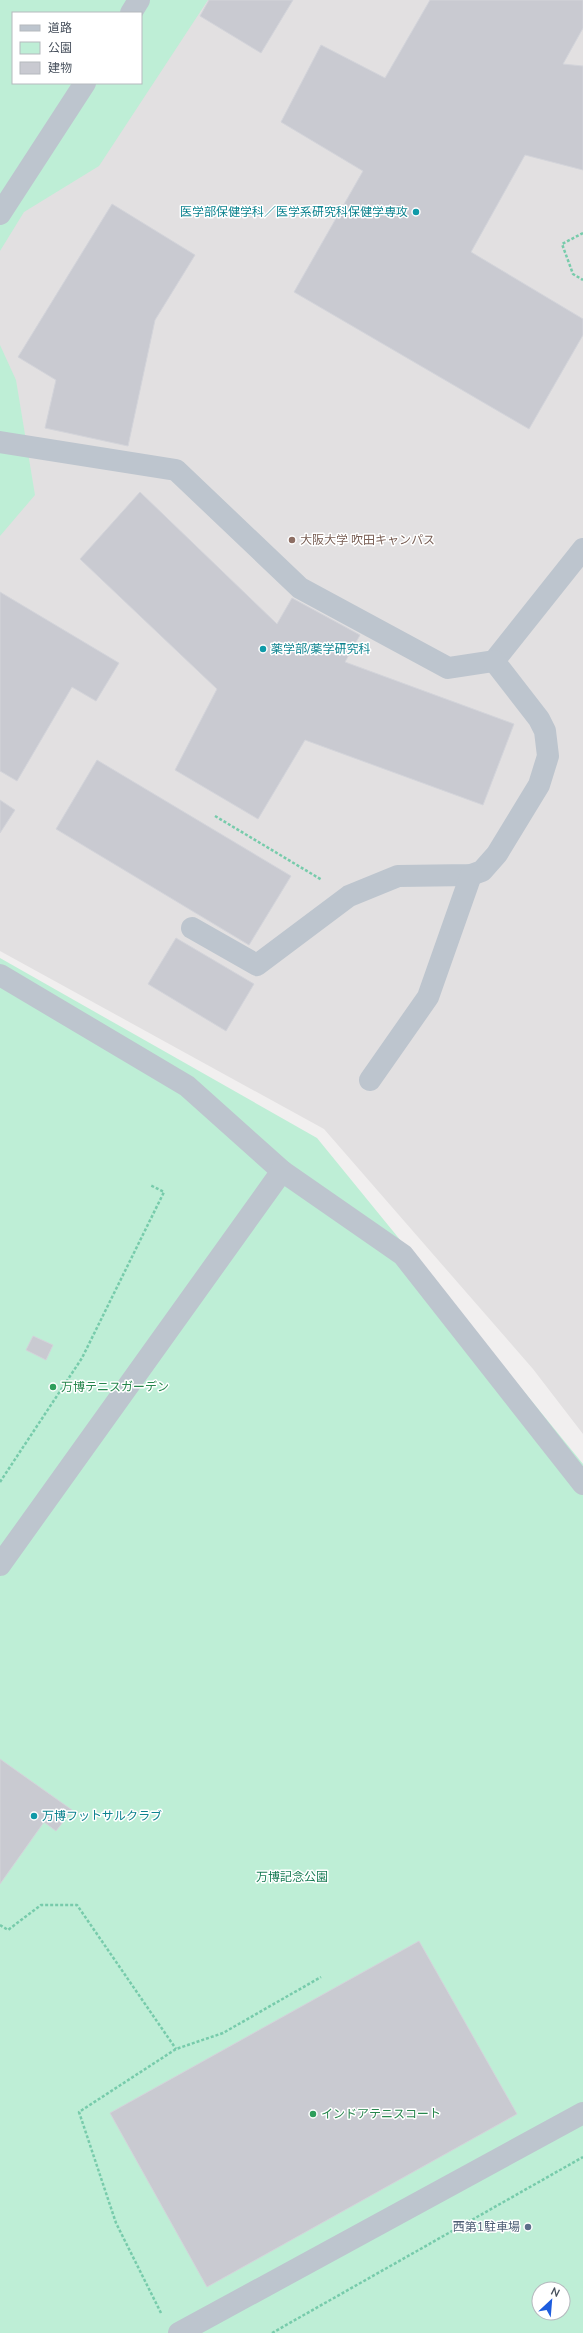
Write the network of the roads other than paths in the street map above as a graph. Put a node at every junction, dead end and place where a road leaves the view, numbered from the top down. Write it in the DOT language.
graph roads {
  1 [pos="139,0"];
  2 [pos="132,12"];
  3 [pos="84,84"];
  4 [pos="0,214"];
  5 [pos="0,442"];
  6 [pos="583,549"];
  7 [pos="494,661"];
  8 [pos="471,876"];
  9 [pos="192,928"];
  10 [pos="0,975"];
  11 [pos="370,1080"];
  12 [pos="282,1171"];
  13 [pos="583,1484"];
  14 [pos="0,1565"];
  15 [pos="583,2113"];
  16 [pos="172,2326"];
  1 -- 2 [label="lane"];
  3 -- 4 [label="lane"];
  5 -- 7 [label="lane"];
  6 -- 7 [label="lane"];
  7 -- 8 [label="lane"];
  8 -- 9 [label="lane"];
  8 -- 11 [label="lane"];
  10 -- 12 [label="lane"];
  12 -- 13 [label="lane"];
  12 -- 14 [label="lane"];
  15 -- 16 [label="lane"];
}
